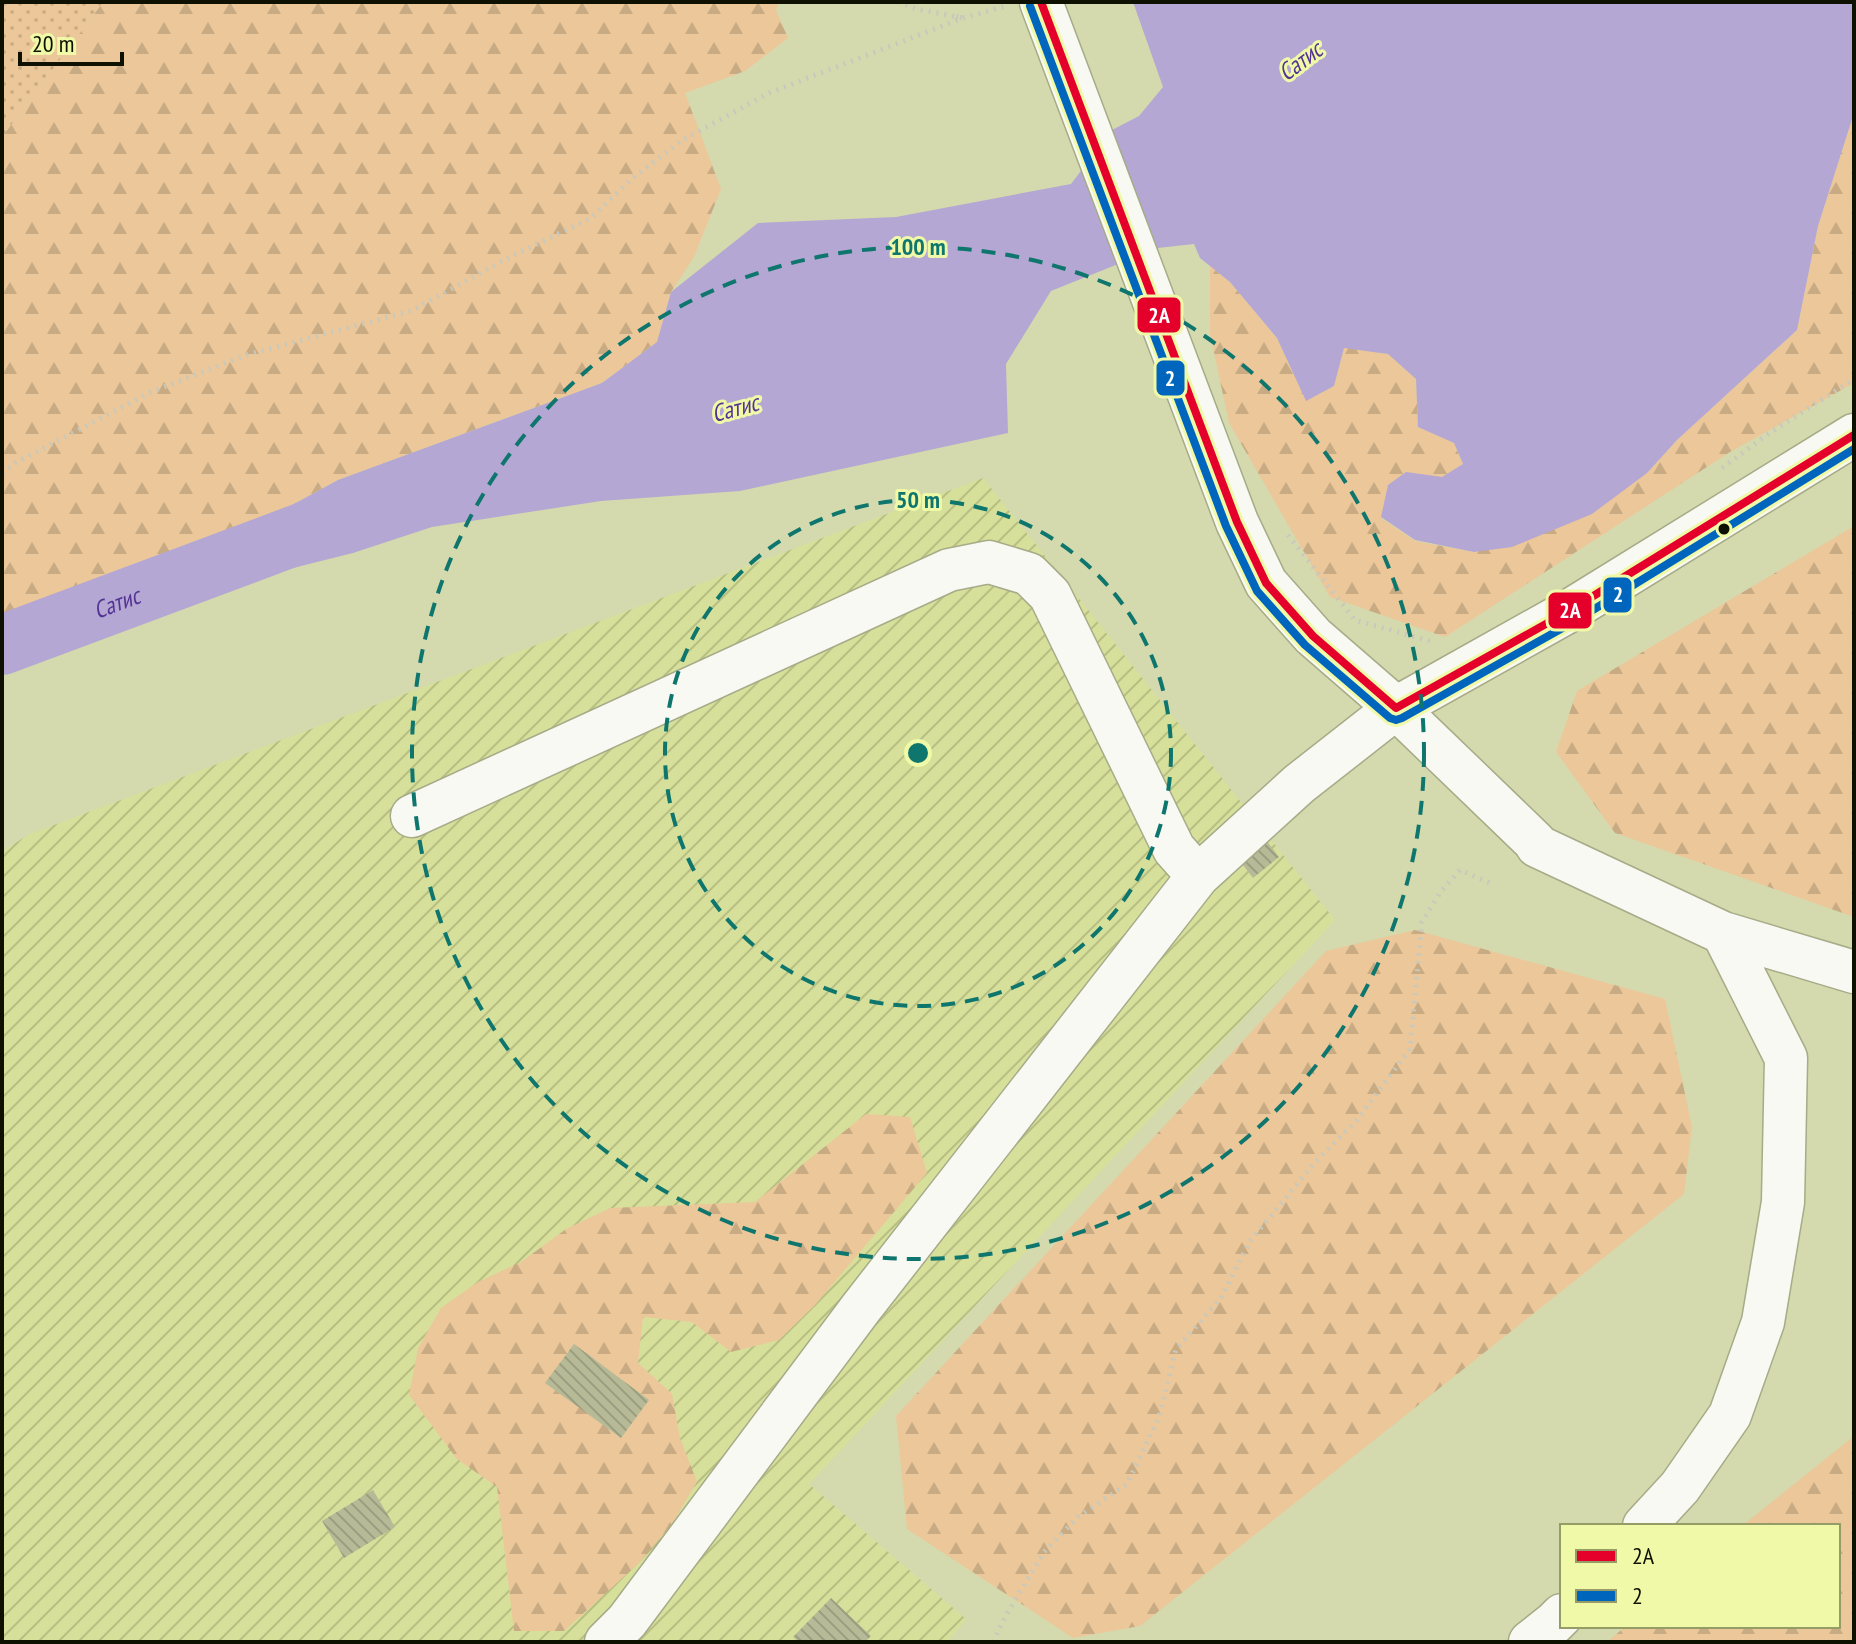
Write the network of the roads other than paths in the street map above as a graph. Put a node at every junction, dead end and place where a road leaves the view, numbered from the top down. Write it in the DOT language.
graph roads {
  1 [pos="1041,2"];
  2 [pos="1854,435"];
  3 [pos="1396,708"];
  4 [pos="412,816"];
  5 [pos="1198,876"];
  6 [pos="1723,933"];
  7 [pos="1854,972"];
  8 [pos="1646,1524"];
  9 [pos="1560,1617"];
  10 [pos="606,1642"];
  11 [pos="1530,1642"];
  1 -- 3 [label="street"];
  2 -- 3 [label="street"];
  3 -- 5 [label="street"];
  3 -- 6 [label="street"];
  4 -- 5 [label="street"];
  5 -- 10 [label="street"];
  6 -- 7 [label="street"];
  6 -- 8 [label="street"];
  9 -- 11 [label="street"];
}
